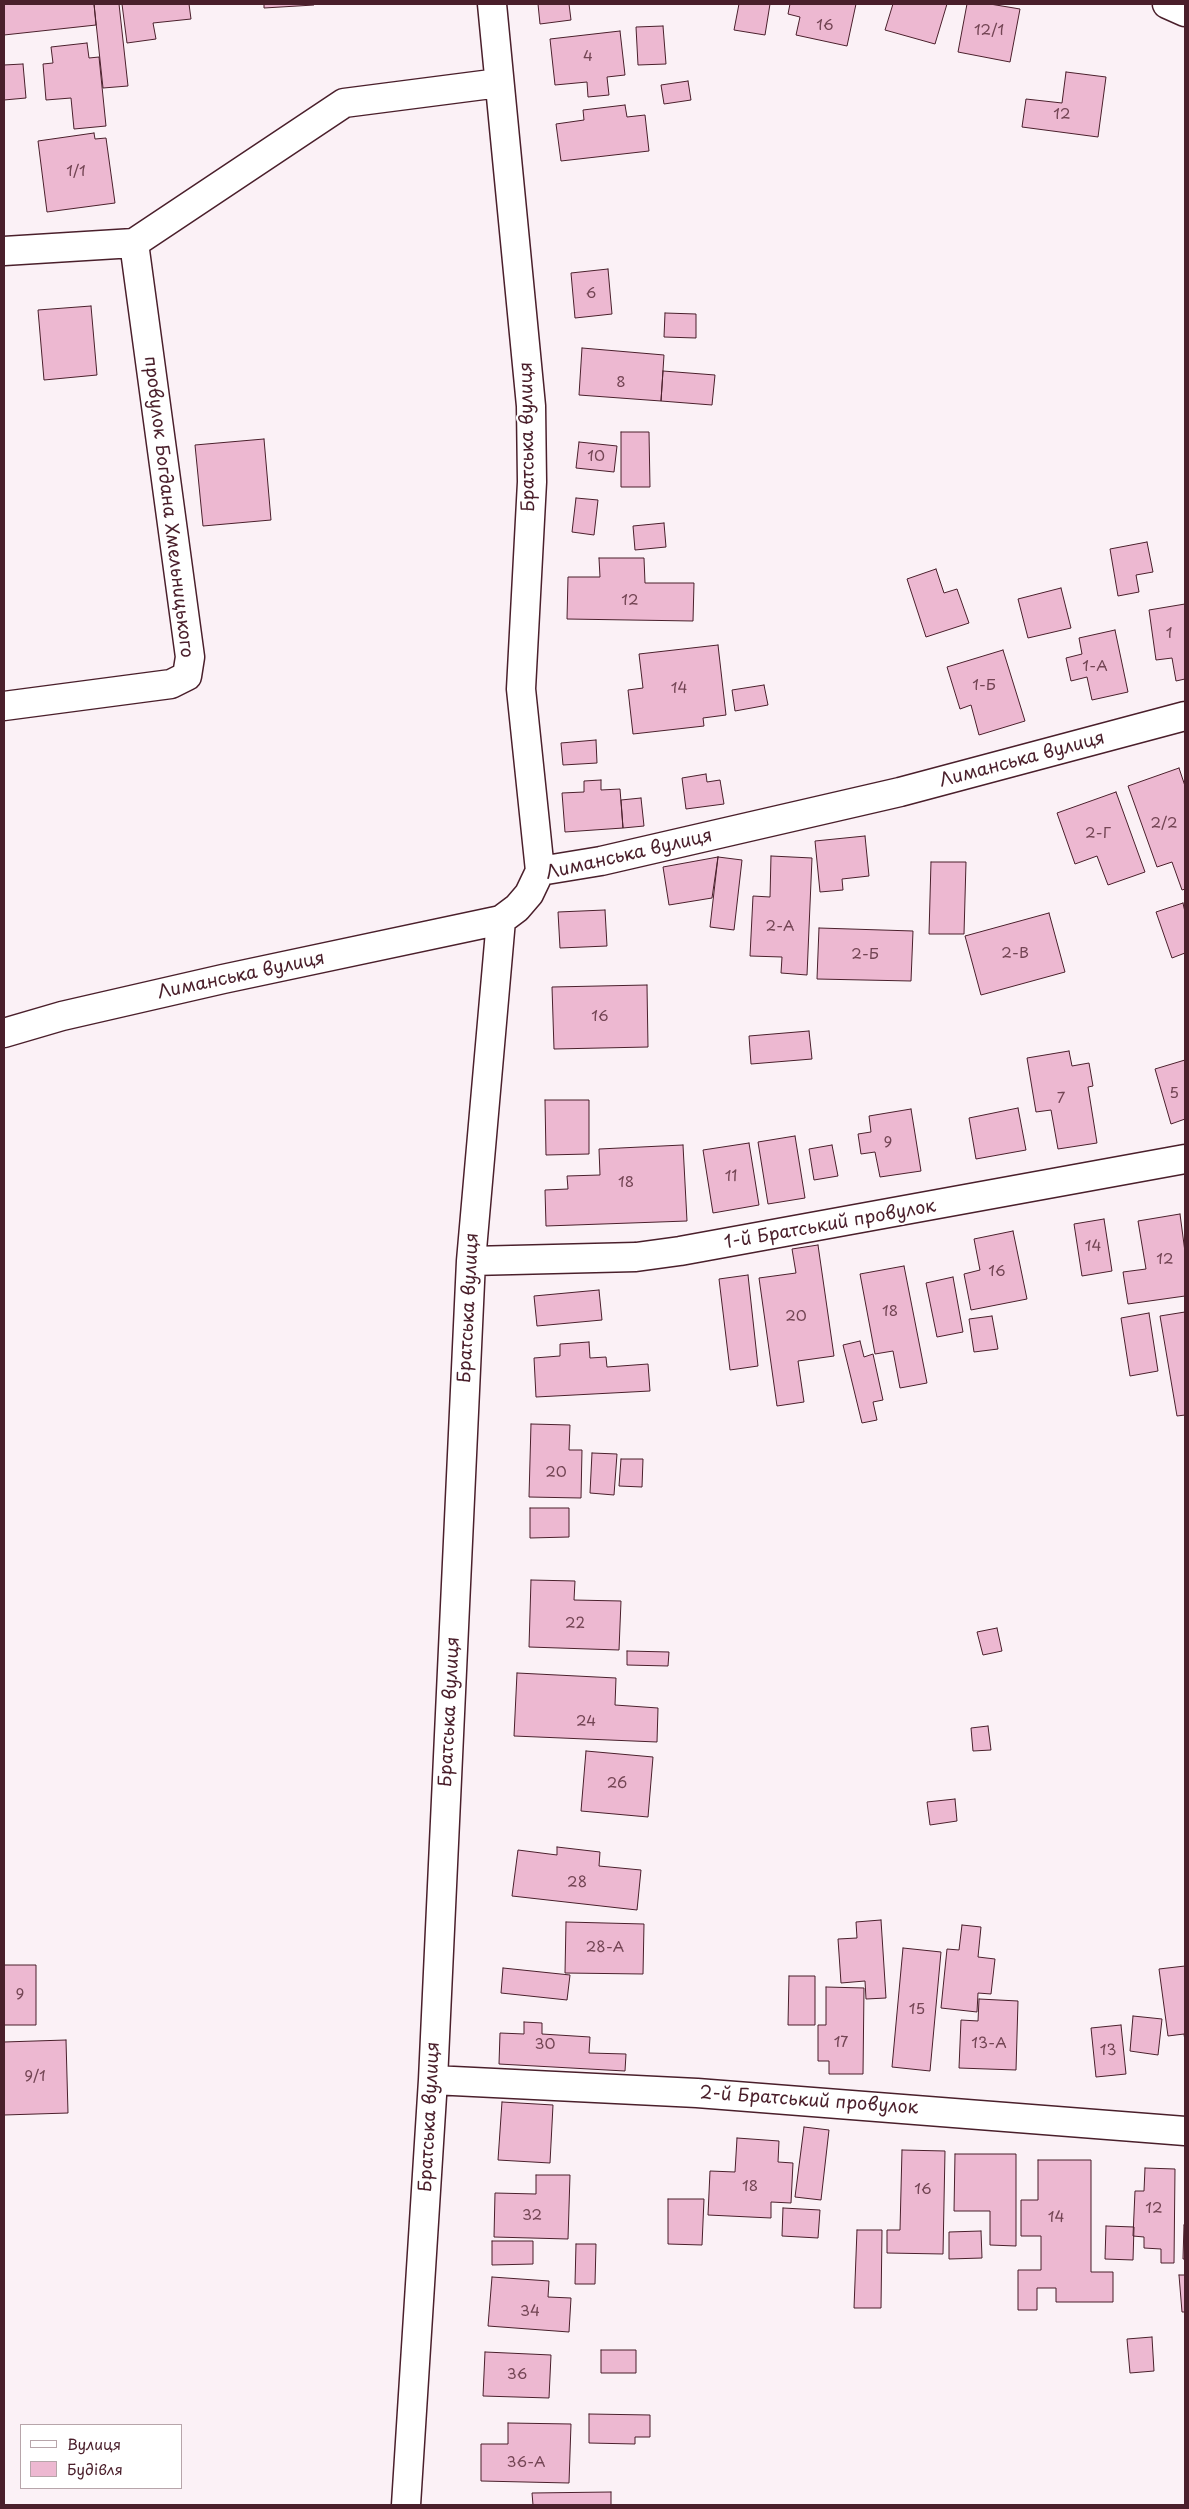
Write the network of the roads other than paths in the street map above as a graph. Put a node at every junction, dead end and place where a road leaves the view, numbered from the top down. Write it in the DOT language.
graph roads {
  1 [pos="492,4"];
  2 [pos="1167,4"];
  3 [pos="1185,12"];
  4 [pos="500,83"];
  5 [pos="134,243"];
  6 [pos="4,250"];
  7 [pos="4,706"];
  8 [pos="1185,716"];
  9 [pos="540,871"];
  10 [pos="501,920"];
  11 [pos="4,1033"];
  12 [pos="1185,1159"];
  13 [pos="471,1261"];
  14 [pos="433,2080"];
  15 [pos="1185,2131"];
  16 [pos="406,2505"];
  1 -- 4 [label="street, Братська вулиця"];
  2 -- 3 [label="street"];
  4 -- 5 [label="street"];
  4 -- 9 [label="street, Братська вулиця"];
  5 -- 6 [label="street"];
  5 -- 7 [label="street, провулок Богдана Хмельницького"];
  8 -- 9 [label="street, Лиманська вулиця"];
  9 -- 10 [label="street, Лиманська вулиця"];
  10 -- 11 [label="street, Лиманська вулиця"];
  10 -- 13 [label="street, Братська вулиця"];
  12 -- 13 [label="street, 1-й Братський провулок"];
  13 -- 14 [label="street, Братська вулиця"];
  14 -- 15 [label="street, 2-й Братський провулок"];
  14 -- 16 [label="street, Братська вулиця"];
}
